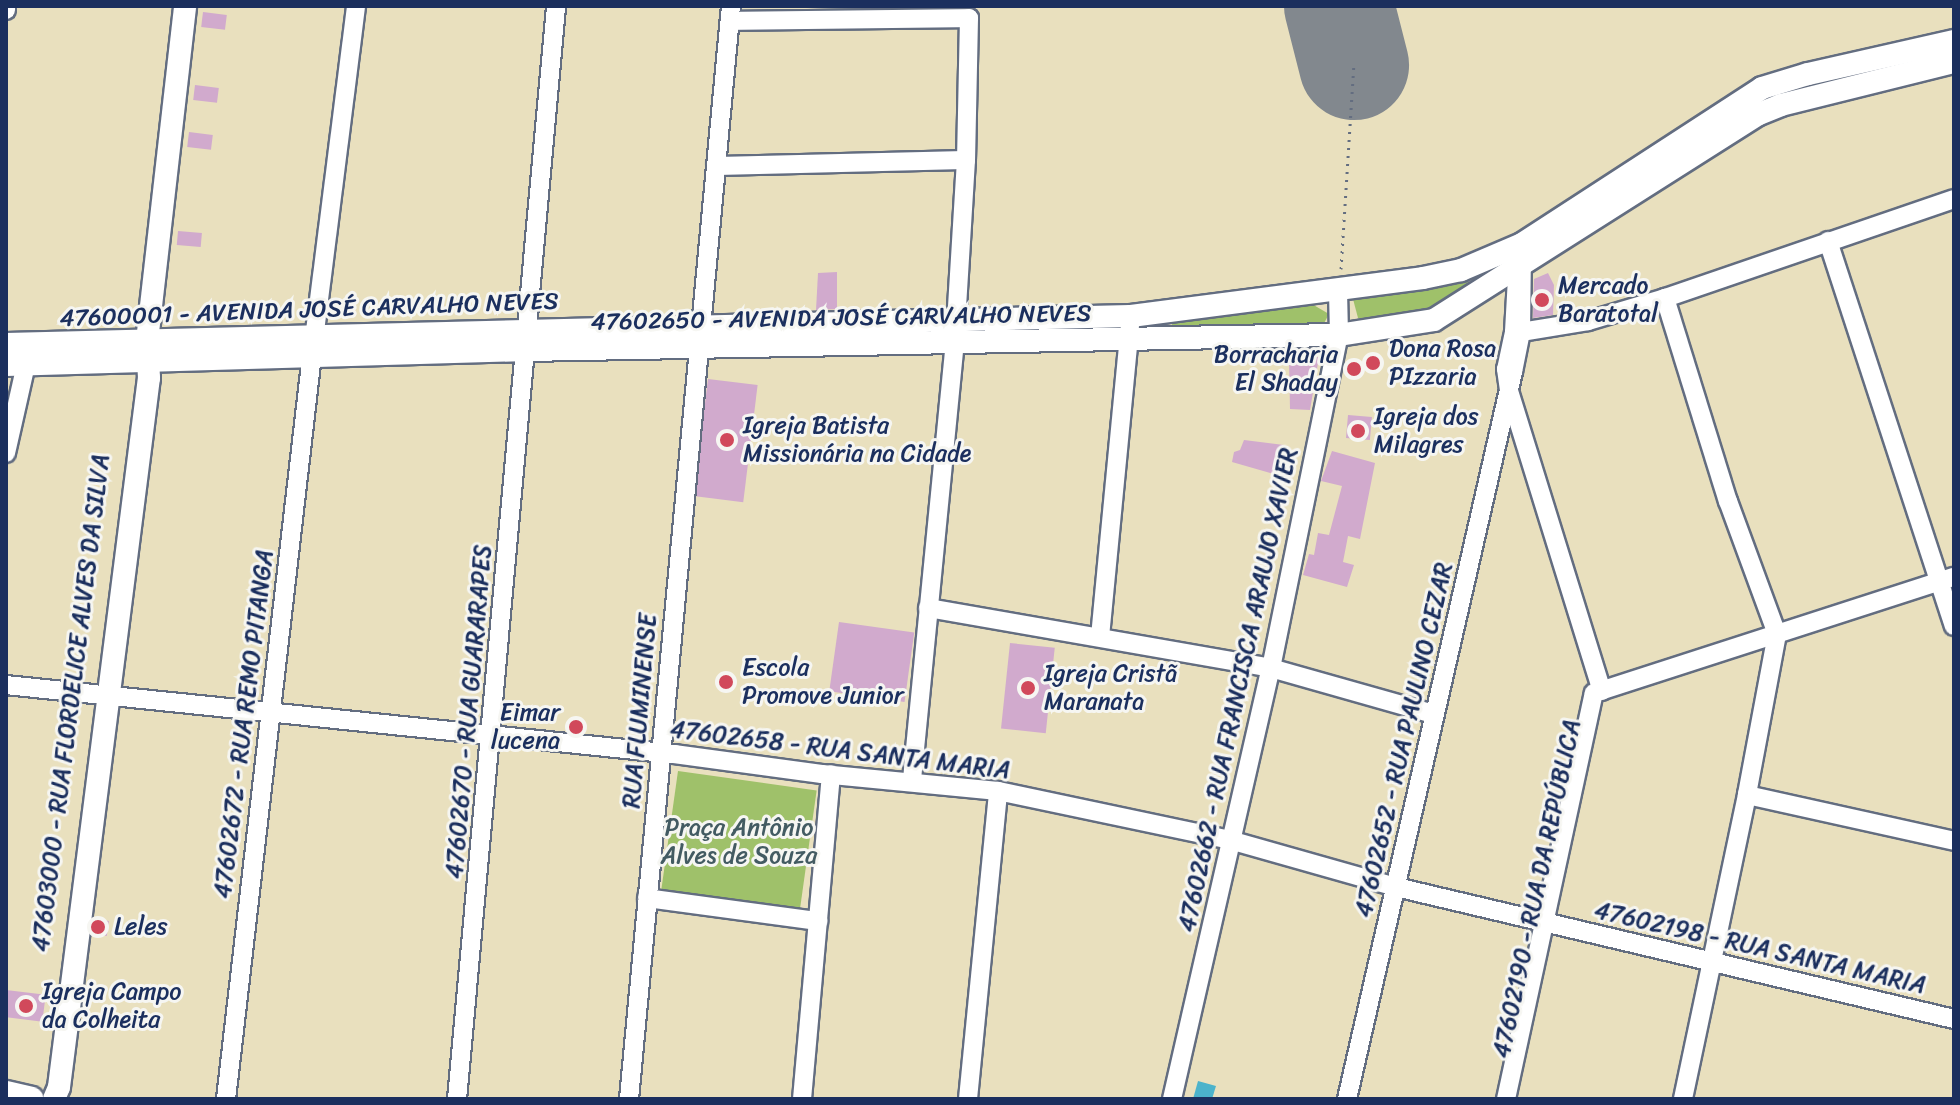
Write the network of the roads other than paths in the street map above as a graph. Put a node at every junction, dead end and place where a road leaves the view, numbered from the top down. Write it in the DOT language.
graph roads {
  1 [pos="185,6"];
  2 [pos="356,6"];
  3 [pos="556,6"];
  4 [pos="730,13"];
  5 [pos="1953,51"];
  6 [pos="1808,74"];
  7 [pos="1815,96"];
  8 [pos="966,160"];
  9 [pos="716,166"];
  10 [pos="1954,199"];
  11 [pos="1828,241"];
  12 [pos="1519,260"];
  13 [pos="1338,290"];
  14 [pos="1665,298"];
  15 [pos="1131,316"];
  16 [pos="955,331"];
  17 [pos="1521,332"];
  18 [pos="1339,335"];
  19 [pos="700,338"];
  20 [pos="1129,339"];
  21 [pos="527,340"];
  22 [pos="6,344"];
  23 [pos="313,346"];
  24 [pos="146,351"];
  25 [pos="72,353"];
  26 [pos="16,364"];
  27 [pos="1513,372"];
  28 [pos="1509,391"];
  29 [pos="6,453"];
  30 [pos="1946,580"];
  31 [pos="928,608"];
  32 [pos="1954,626"];
  33 [pos="1777,634"];
  34 [pos="1100,637"];
  35 [pos="1271,668"];
  36 [pos="6,685"];
  37 [pos="1603,690"];
  38 [pos="102,696"];
  39 [pos="269,713"];
  40 [pos="1434,714"];
  41 [pos="492,734"];
  42 [pos="660,752"];
  43 [pos="831,774"];
  44 [pos="912,780"];
  45 [pos="998,791"];
  46 [pos="1747,795"];
  47 [pos="1230,840"];
  48 [pos="1954,841"];
  49 [pos="1396,887"];
  50 [pos="647,898"];
  51 [pos="818,921"];
  52 [pos="1549,922"];
  53 [pos="1711,961"];
  54 [pos="1954,1019"];
  55 [pos="6,1093"];
  56 [pos="31,1099"];
  57 [pos="52,1099"];
  58 [pos="226,1099"];
  59 [pos="457,1099"];
  60 [pos="629,1099"];
  61 [pos="802,1099"];
  62 [pos="968,1099"];
  63 [pos="1172,1099"];
  64 [pos="1347,1099"];
  65 [pos="1506,1099"];
  66 [pos="1516,1099"];
  67 [pos="1683,1099"];
  1 -- 24 [label="street"];
  2 -- 23 [label="street, 47602672 - RUA REMO PITANGA"];
  3 -- 21 [label="street, 47602670 - RUA GUARARAPES"];
  4 -- 8 [label="street"];
  4 -- 9 [label="street, RUA FLUMINENSE"];
  5 -- 6 [label="street"];
  5 -- 7 [label="street"];
  6 -- 7 [label="street"];
  6 -- 12 [label="street"];
  7 -- 12 [label="street"];
  8 -- 9 [label="street"];
  8 -- 16 [label="street"];
  9 -- 19 [label="street, RUA FLUMINENSE"];
  10 -- 11 [label="street"];
  11 -- 14 [label="street"];
  11 -- 30 [label="street"];
  12 -- 13 [label="street"];
  12 -- 17 [label="street, 47602652 - RUA PAULINO CEZAR"];
  12 -- 18 [label="street, 47602650 - AVENIDA JOSÉ CARVALHO NEVES"];
  12 -- 28 [label="street, 47602652 - RUA PAULINO CEZAR"];
  13 -- 15 [label="street"];
  13 -- 18 [label="street, 47602662 - RUA FRANCISCA ARAUJO XAVIER"];
  14 -- 17 [label="street"];
  14 -- 33 [label="street"];
  15 -- 16 [label="street"];
  15 -- 20 [label="street"];
  16 -- 19 [label="street, 47602650 - AVENIDA JOSÉ CARVALHO NEVES"];
  16 -- 20 [label="street, 47602650 - AVENIDA JOSÉ CARVALHO NEVES"];
  16 -- 31 [label="street"];
  17 -- 27 [label="street, 47602652 - RUA PAULINO CEZAR"];
  18 -- 20 [label="street, 47602650 - AVENIDA JOSÉ CARVALHO NEVES"];
  18 -- 35 [label="street, 47602662 - RUA FRANCISCA ARAUJO XAVIER"];
  19 -- 21 [label="street, 47602650 - AVENIDA JOSÉ CARVALHO NEVES"];
  19 -- 42 [label="street, RUA FLUMINENSE"];
  20 -- 34 [label="street"];
  21 -- 23 [label="street, 47602650 - AVENIDA JOSÉ CARVALHO NEVES"];
  21 -- 41 [label="street, 47602670 - RUA GUARARAPES"];
  22 -- 25 [label="street, 47600001 - AVENIDA JOSÉ CARVALHO NEVES"];
  23 -- 24 [label="street, 47602650 - AVENIDA JOSÉ CARVALHO NEVES"];
  23 -- 39 [label="street, 47602672 - RUA REMO PITANGA"];
  24 -- 25 [label="street, 47602650 - AVENIDA JOSÉ CARVALHO NEVES"];
  24 -- 38 [label="street"];
  25 -- 26 [label="street"];
  26 -- 29 [label="street"];
  27 -- 28 [label="street, 47602652 - RUA PAULINO CEZAR"];
  27 -- 37 [label="street"];
  28 -- 37 [label="street"];
  28 -- 40 [label="street, 47602652 - RUA PAULINO CEZAR"];
  30 -- 32 [label="street"];
  30 -- 33 [label="street"];
  31 -- 34 [label="street"];
  31 -- 44 [label="street"];
  33 -- 37 [label="street"];
  33 -- 46 [label="street"];
  34 -- 35 [label="street"];
  35 -- 40 [label="street"];
  35 -- 47 [label="street, 47602662 - RUA FRANCISCA ARAUJO XAVIER"];
  36 -- 38 [label="street, 47602658 - RUA SANTA MARIA"];
  37 -- 52 [label="street, 47602190 - RUA DA REPÚBLICA"];
  38 -- 39 [label="street, 47602658 - RUA SANTA MARIA"];
  38 -- 57 [label="street"];
  39 -- 41 [label="street, 47602658 - RUA SANTA MARIA"];
  39 -- 58 [label="street, 47602672 - RUA REMO PITANGA"];
  40 -- 49 [label="street, 47602652 - RUA PAULINO CEZAR"];
  41 -- 42 [label="street, 47602658 - RUA SANTA MARIA"];
  41 -- 59 [label="street, 47602670 - RUA GUARARAPES"];
  42 -- 43 [label="street, 47602658 - RUA SANTA MARIA"];
  42 -- 50 [label="street, RUA FLUMINENSE"];
  43 -- 44 [label="street, 47602658 - RUA SANTA MARIA"];
  43 -- 51 [label="street"];
  44 -- 45 [label="street, 47602658 - RUA SANTA MARIA"];
  45 -- 47 [label="street, 47602658 - RUA SANTA MARIA"];
  45 -- 62 [label="street"];
  46 -- 48 [label="street"];
  46 -- 53 [label="street"];
  47 -- 49 [label="street, 47602658 - RUA SANTA MARIA"];
  47 -- 63 [label="street, 47602662 - RUA FRANCISCA ARAUJO XAVIER"];
  49 -- 52 [label="street, 47602658 - RUA SANTA MARIA"];
  49 -- 64 [label="street, 47602652 - RUA PAULINO CEZAR"];
  50 -- 51 [label="street"];
  50 -- 60 [label="street, RUA FLUMINENSE"];
  51 -- 61 [label="street"];
  52 -- 53 [label="street, 47602198 - RUA SANTA MARIA"];
  52 -- 65 [label="street"];
  52 -- 66 [label="street, 47602190 - RUA DA REPÚBLICA"];
  53 -- 54 [label="street, 47602198 - RUA SANTA MARIA"];
  53 -- 67 [label="street"];
  55 -- 56 [label="main road"];
}
